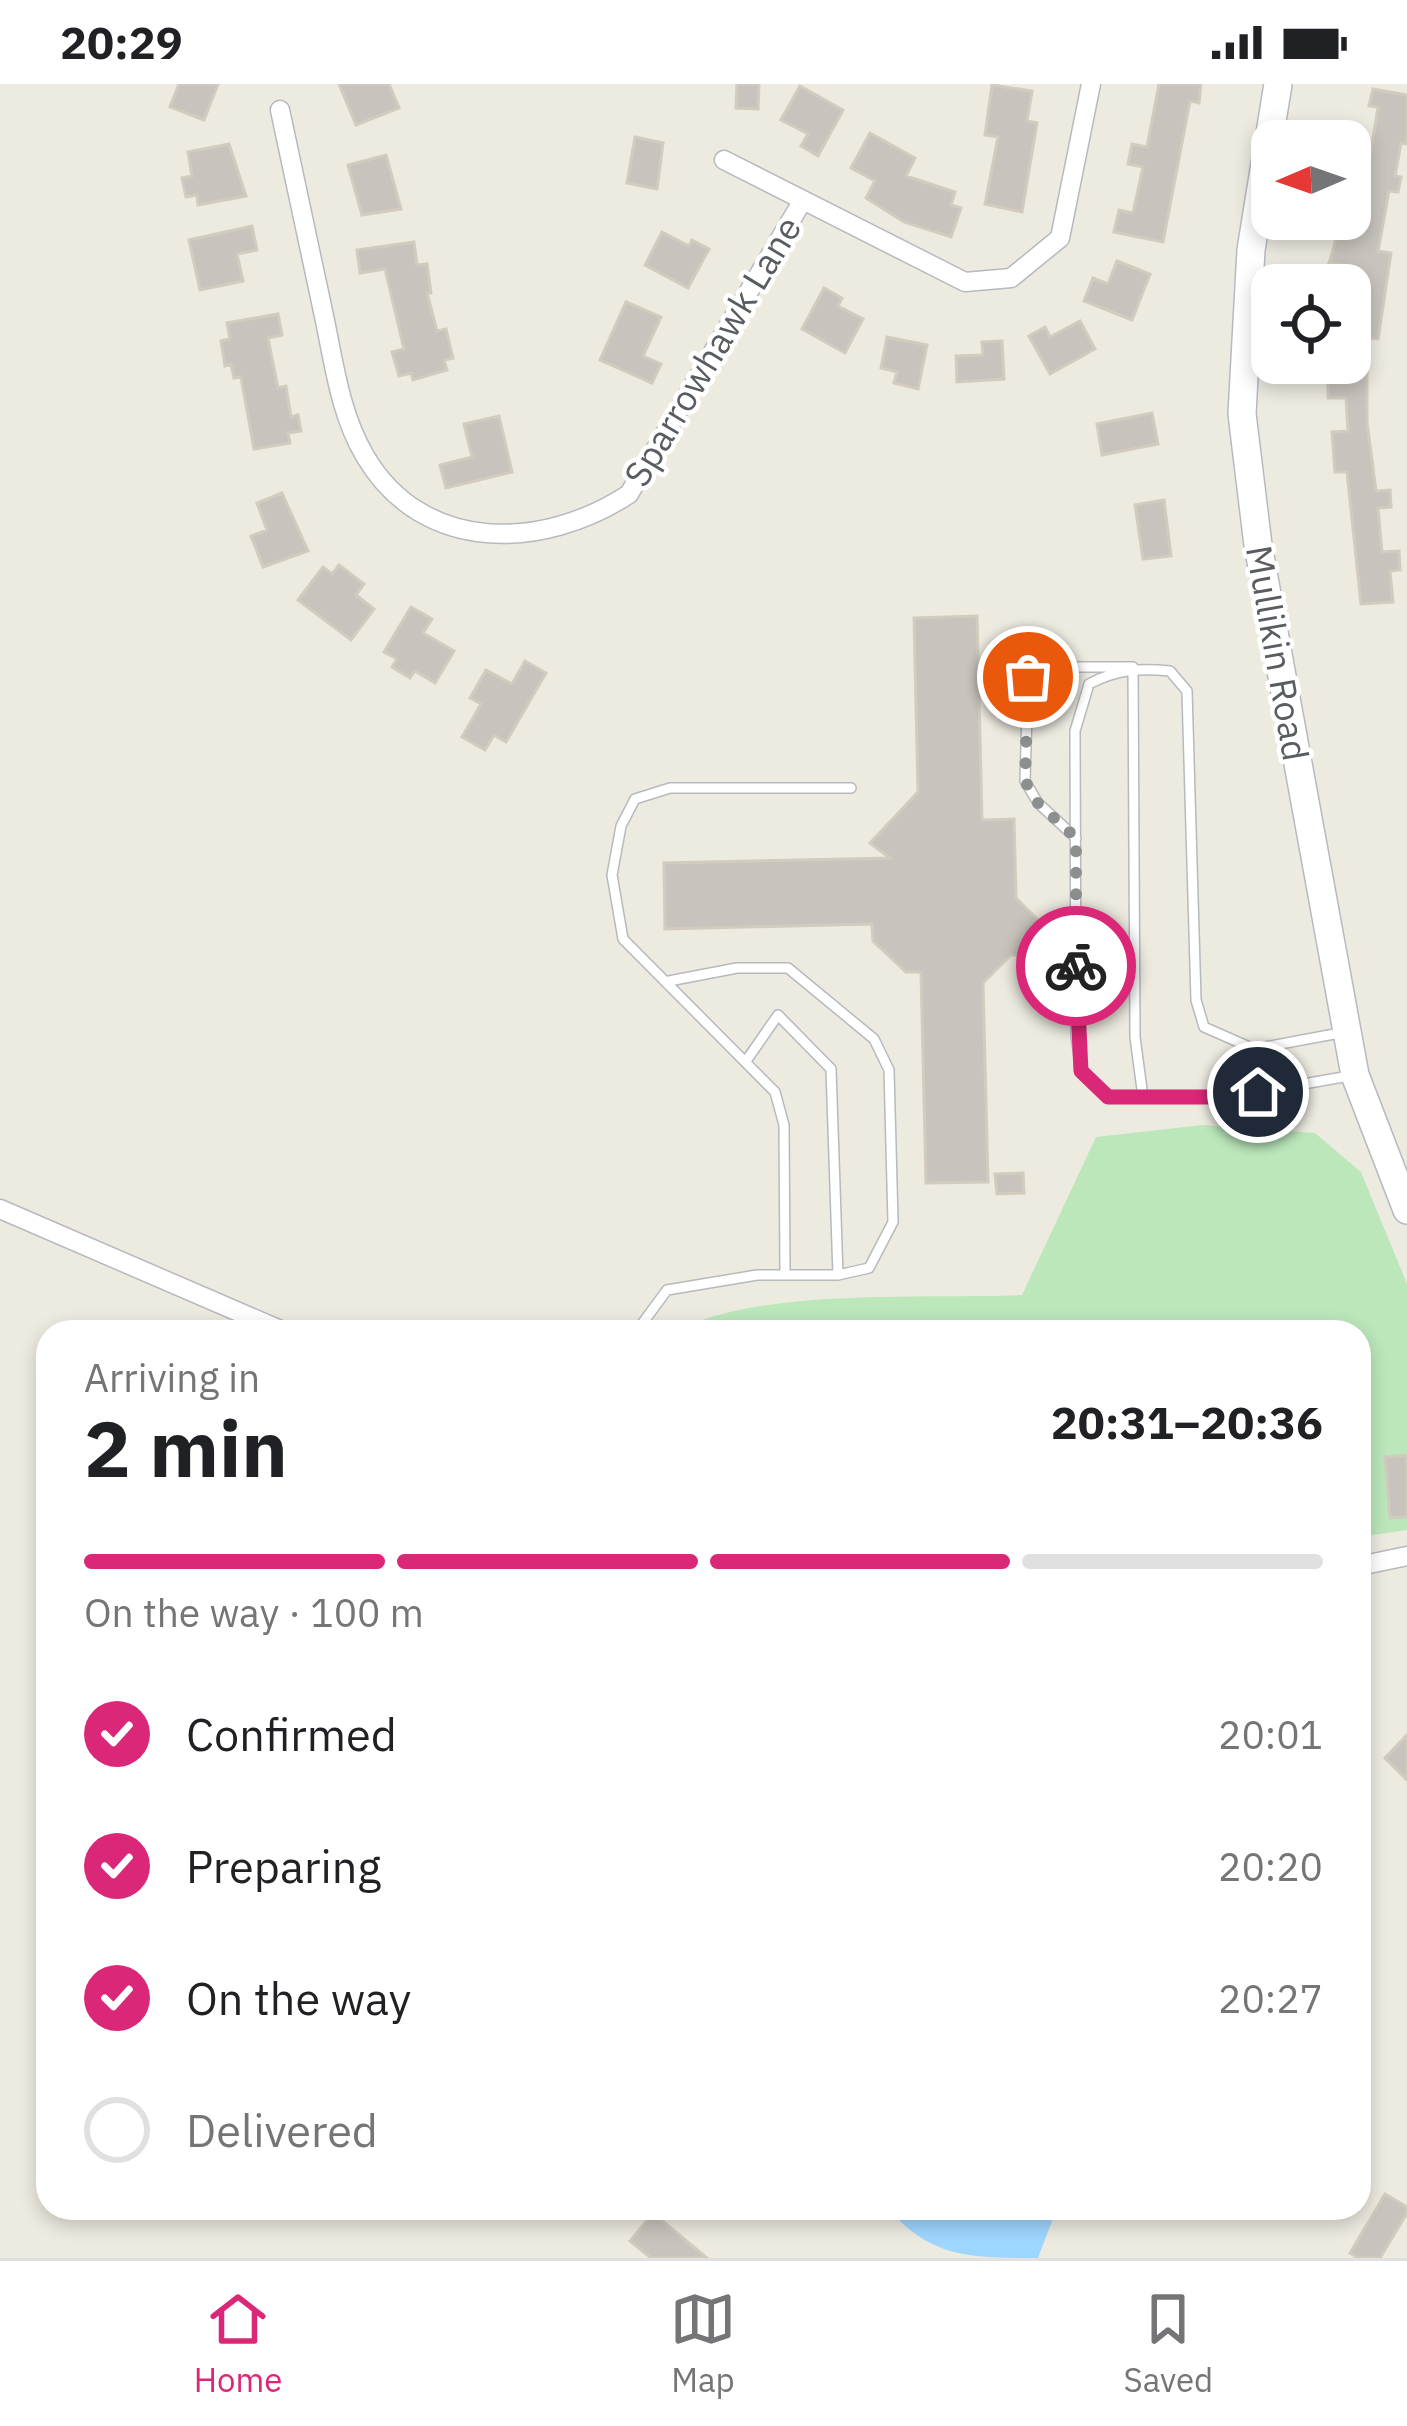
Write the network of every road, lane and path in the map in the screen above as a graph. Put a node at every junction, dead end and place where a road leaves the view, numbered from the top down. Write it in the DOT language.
graph roads {
  1 [pos="1091,84"];
  2 [pos="1278,84"];
  3 [pos="280,110"];
  4 [pos="724,160"];
  5 [pos="803,200"];
  6 [pos="1133,668"];
  7 [pos="851,788"];
  8 [pos="1076,838"];
  9 [pos="669,981"];
  10 [pos="1350,1032"];
  11 [pos="746,1061"];
  12 [pos="1355,1075"];
  13 [pos="1143,1097"];
  14 [pos="0,1209"];
  15 [pos="1407,1210"];
  16 [pos="785,1274"];
  17 [pos="838,1275"];
  18 [pos="257,1320"];
  19 [pos="645,1320"];
  20 [pos="1407,1556"];
  21 [pos="1371,1564"];
  1 -- 5 [label="street"];
  2 -- 10 [label="street, Mullikin Road"];
  3 -- 5 [label="street, Sparrowhawk Lane"];
  4 -- 5 [label="street"];
  6 -- 8 [label="lane"];
  6 -- 8 [label="lane"];
  6 -- 10 [label="lane"];
  6 -- 13 [label="lane"];
  7 -- 9 [label="lane"];
  8 -- 13 [label="lane"];
  9 -- 11 [label="lane"];
  9 -- 17 [label="lane"];
  10 -- 12 [label="street, Mullikin Road"];
  11 -- 16 [label="lane"];
  11 -- 17 [label="lane"];
  12 -- 13 [label="lane"];
  12 -- 15 [label="street, Mullikin Road"];
  14 -- 18 [label="street"];
  16 -- 17 [label="lane"];
  16 -- 19 [label="lane"];
  20 -- 21 [label="street"];
}
